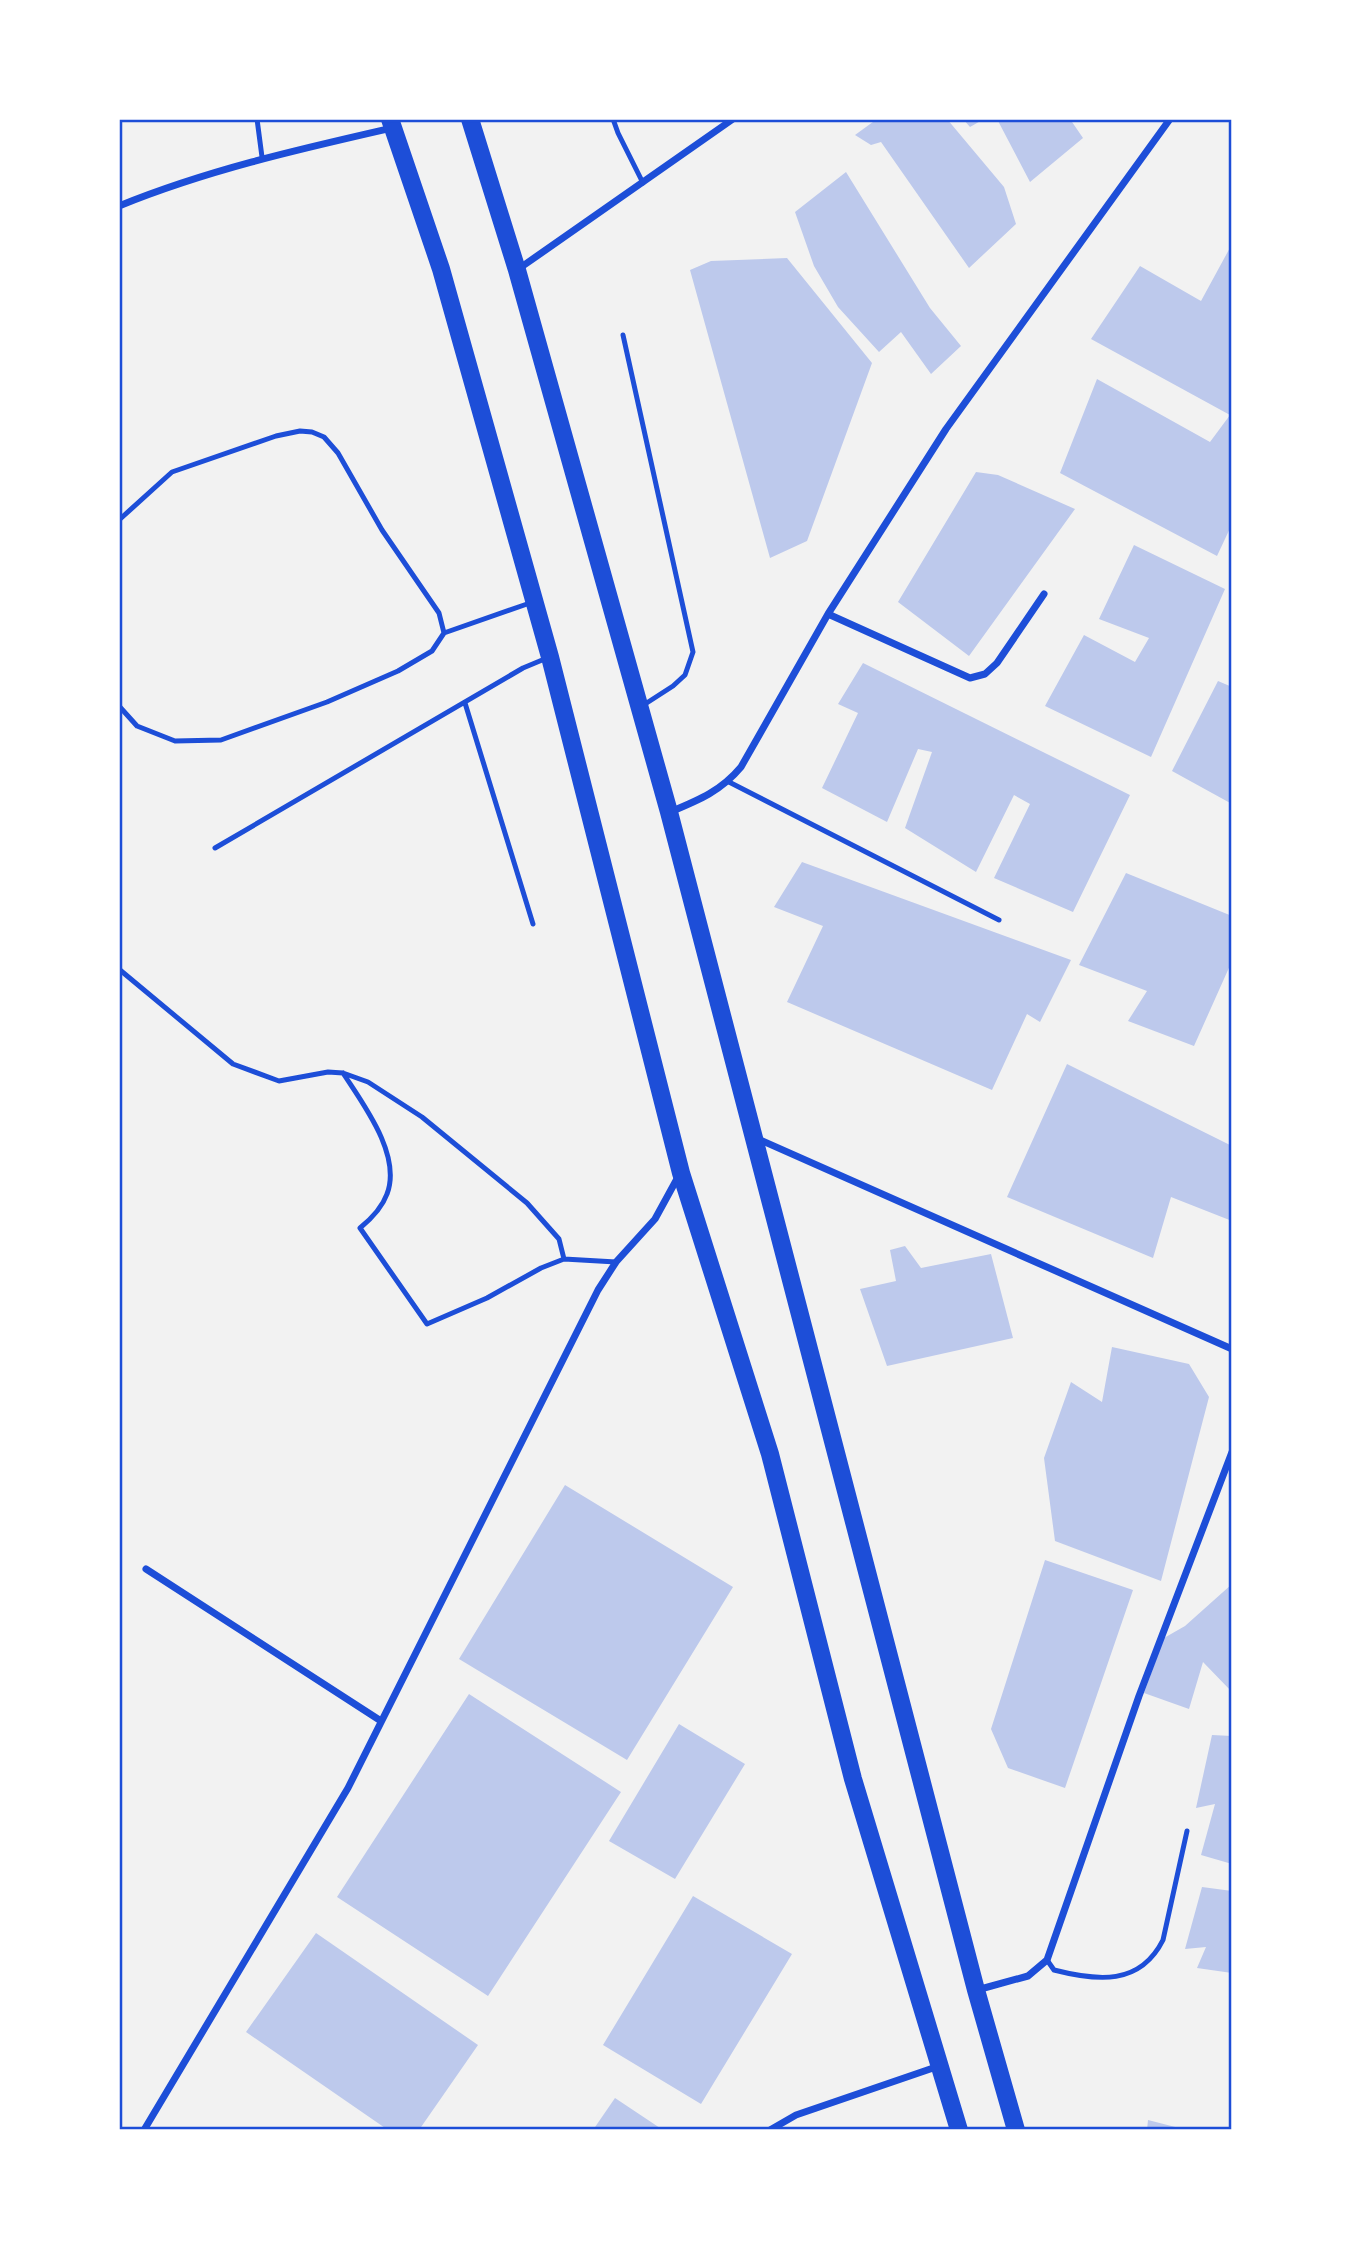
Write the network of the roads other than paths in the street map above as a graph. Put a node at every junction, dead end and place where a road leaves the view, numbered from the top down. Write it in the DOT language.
graph roads {
  1 [pos="257,119"];
  2 [pos="470,119"];
  3 [pos="613,119"];
  4 [pos="733,119"];
  5 [pos="1170,119"];
  6 [pos="391,123"];
  7 [pos="262,157"];
  8 [pos="643,183"];
  9 [pos="119,206"];
  10 [pos="517,270"];
  11 [pos="623,335"];
  12 [pos="119,520"];
  13 [pos="1044,594"];
  14 [pos="533,602"];
  15 [pos="828,614"];
  16 [pos="444,633"];
  17 [pos="550,657"];
  18 [pos="465,704"];
  19 [pos="119,706"];
  20 [pos="640,708"];
  21 [pos="729,782"];
  22 [pos="669,812"];
  23 [pos="215,848"];
  24 [pos="999,920"];
  25 [pos="533,924"];
  26 [pos="120,970"];
  27 [pos="343,1073"];
  28 [pos="754,1137"];
  29 [pos="681,1172"];
  30 [pos="565,1259"];
  31 [pos="615,1262"];
  32 [pos="1232,1349"];
  33 [pos="1232,1452"];
  34 [pos="146,1569"];
  35 [pos="382,1721"];
  36 [pos="1187,1831"];
  37 [pos="1047,1959"];
  38 [pos="976,1990"];
  39 [pos="939,2066"];
  40 [pos="144,2130"];
  41 [pos="770,2130"];
  42 [pos="959,2130"];
  43 [pos="1016,2130"];
  1 -- 7 [label="lane"];
  2 -- 10 [label="main road"];
  3 -- 8 [label="lane"];
  4 -- 8 [label="street"];
  5 -- 15 [label="street"];
  6 -- 7 [label="street"];
  6 -- 14 [label="main road"];
  7 -- 9 [label="street"];
  8 -- 10 [label="street"];
  10 -- 20 [label="main road"];
  11 -- 20 [label="lane"];
  12 -- 16 [label="lane"];
  13 -- 15 [label="street"];
  14 -- 16 [label="lane"];
  14 -- 17 [label="main road"];
  15 -- 21 [label="street"];
  16 -- 19 [label="lane"];
  17 -- 18 [label="lane"];
  17 -- 29 [label="main road"];
  18 -- 23 [label="lane"];
  18 -- 25 [label="lane"];
  20 -- 22 [label="main road"];
  21 -- 22 [label="street"];
  21 -- 24 [label="lane"];
  22 -- 28 [label="main road"];
  26 -- 27 [label="lane"];
  27 -- 30 [label="lane"];
  27 -- 30 [label="lane"];
  28 -- 32 [label="street"];
  28 -- 38 [label="main road"];
  29 -- 31 [label="street"];
  29 -- 39 [label="main road"];
  30 -- 31 [label="lane"];
  31 -- 35 [label="street"];
  33 -- 37 [label="street"];
  34 -- 35 [label="street"];
  35 -- 40 [label="street"];
  36 -- 37 [label="lane"];
  37 -- 38 [label="street"];
  38 -- 43 [label="main road"];
  39 -- 41 [label="street"];
  39 -- 42 [label="main road"];
}
